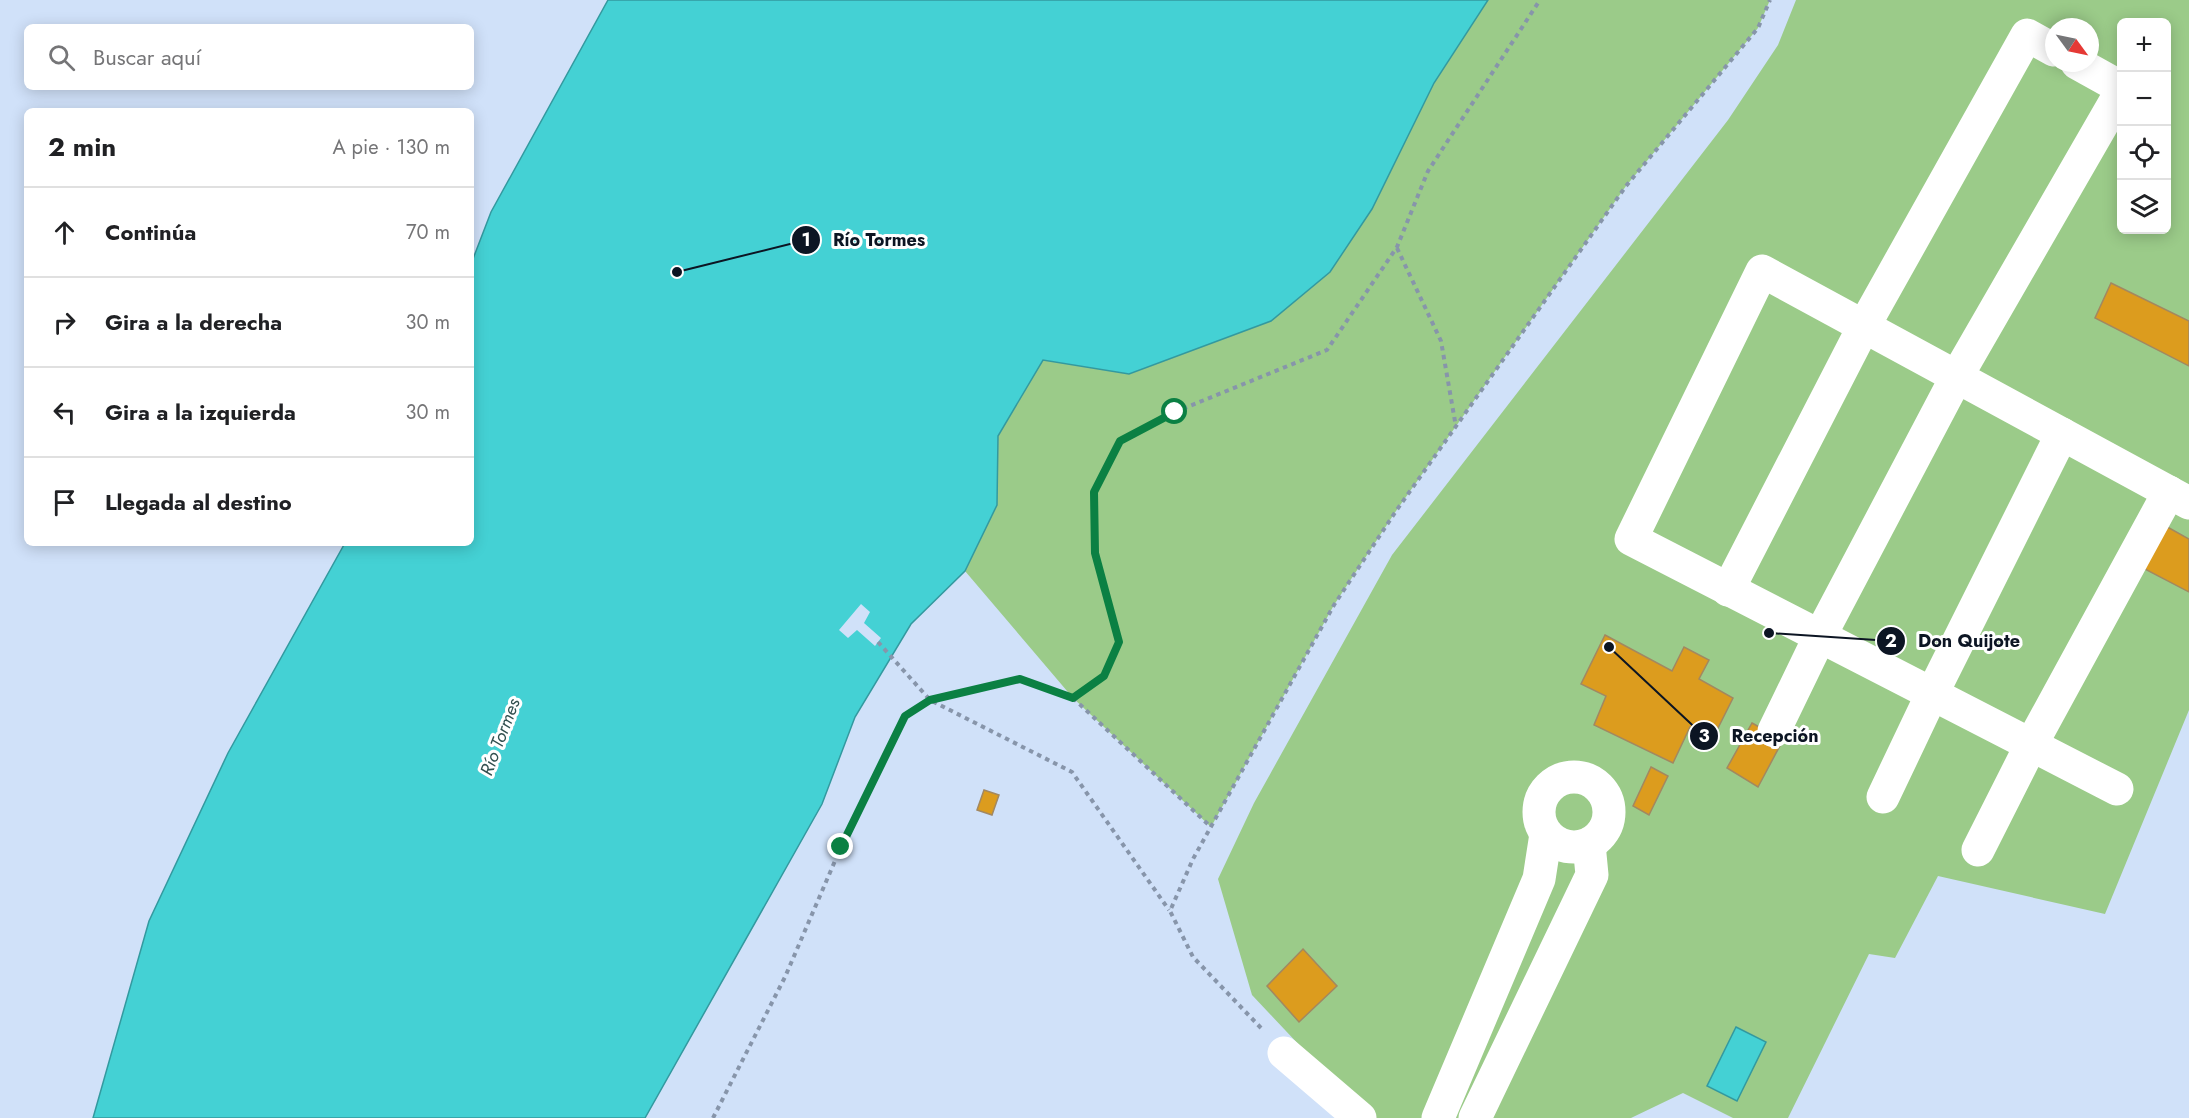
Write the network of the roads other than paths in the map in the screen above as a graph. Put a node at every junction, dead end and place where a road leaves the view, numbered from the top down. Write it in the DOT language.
graph roads {
  1 [pos="2045,45"];
  2 [pos="2092,72"];
  3 [pos="2117,87"];
  4 [pos="2117,96"];
  5 [pos="1864,326"];
  6 [pos="1957,376"];
  7 [pos="2062,434"];
  8 [pos="2179,497"];
  9 [pos="1728,590"];
  10 [pos="1820,636"];
  11 [pos="1932,694"];
  12 [pos="1774,731"];
  13 [pos="2031,745"];
  14 [pos="2117,789"];
  15 [pos="1883,797"];
  16 [pos="1546,834"];
  17 [pos="1588,844"];
  18 [pos="1978,850"];
  19 [pos="1284,1053"];
  20 [pos="1360,1118"];
  21 [pos="1438,1118"];
  22 [pos="1476,1118"];
  1 -- 5 [label="street"];
  2 -- 3 [label="street"];
  4 -- 6 [label="street"];
  5 -- 6 [label="street"];
  5 -- 9 [label="street"];
  5 -- 9 [label="street"];
  6 -- 7 [label="street"];
  6 -- 10 [label="street"];
  7 -- 8 [label="street"];
  7 -- 11 [label="street"];
  8 -- 13 [label="street"];
  9 -- 10 [label="street"];
  10 -- 11 [label="street"];
  10 -- 12 [label="street"];
  11 -- 13 [label="street"];
  11 -- 15 [label="street"];
  13 -- 14 [label="street"];
  13 -- 18 [label="street"];
  16 -- 17 [label="street"];
  16 -- 17 [label="street"];
  16 -- 21 [label="street"];
  17 -- 22 [label="street"];
  19 -- 20 [label="street"];
}
